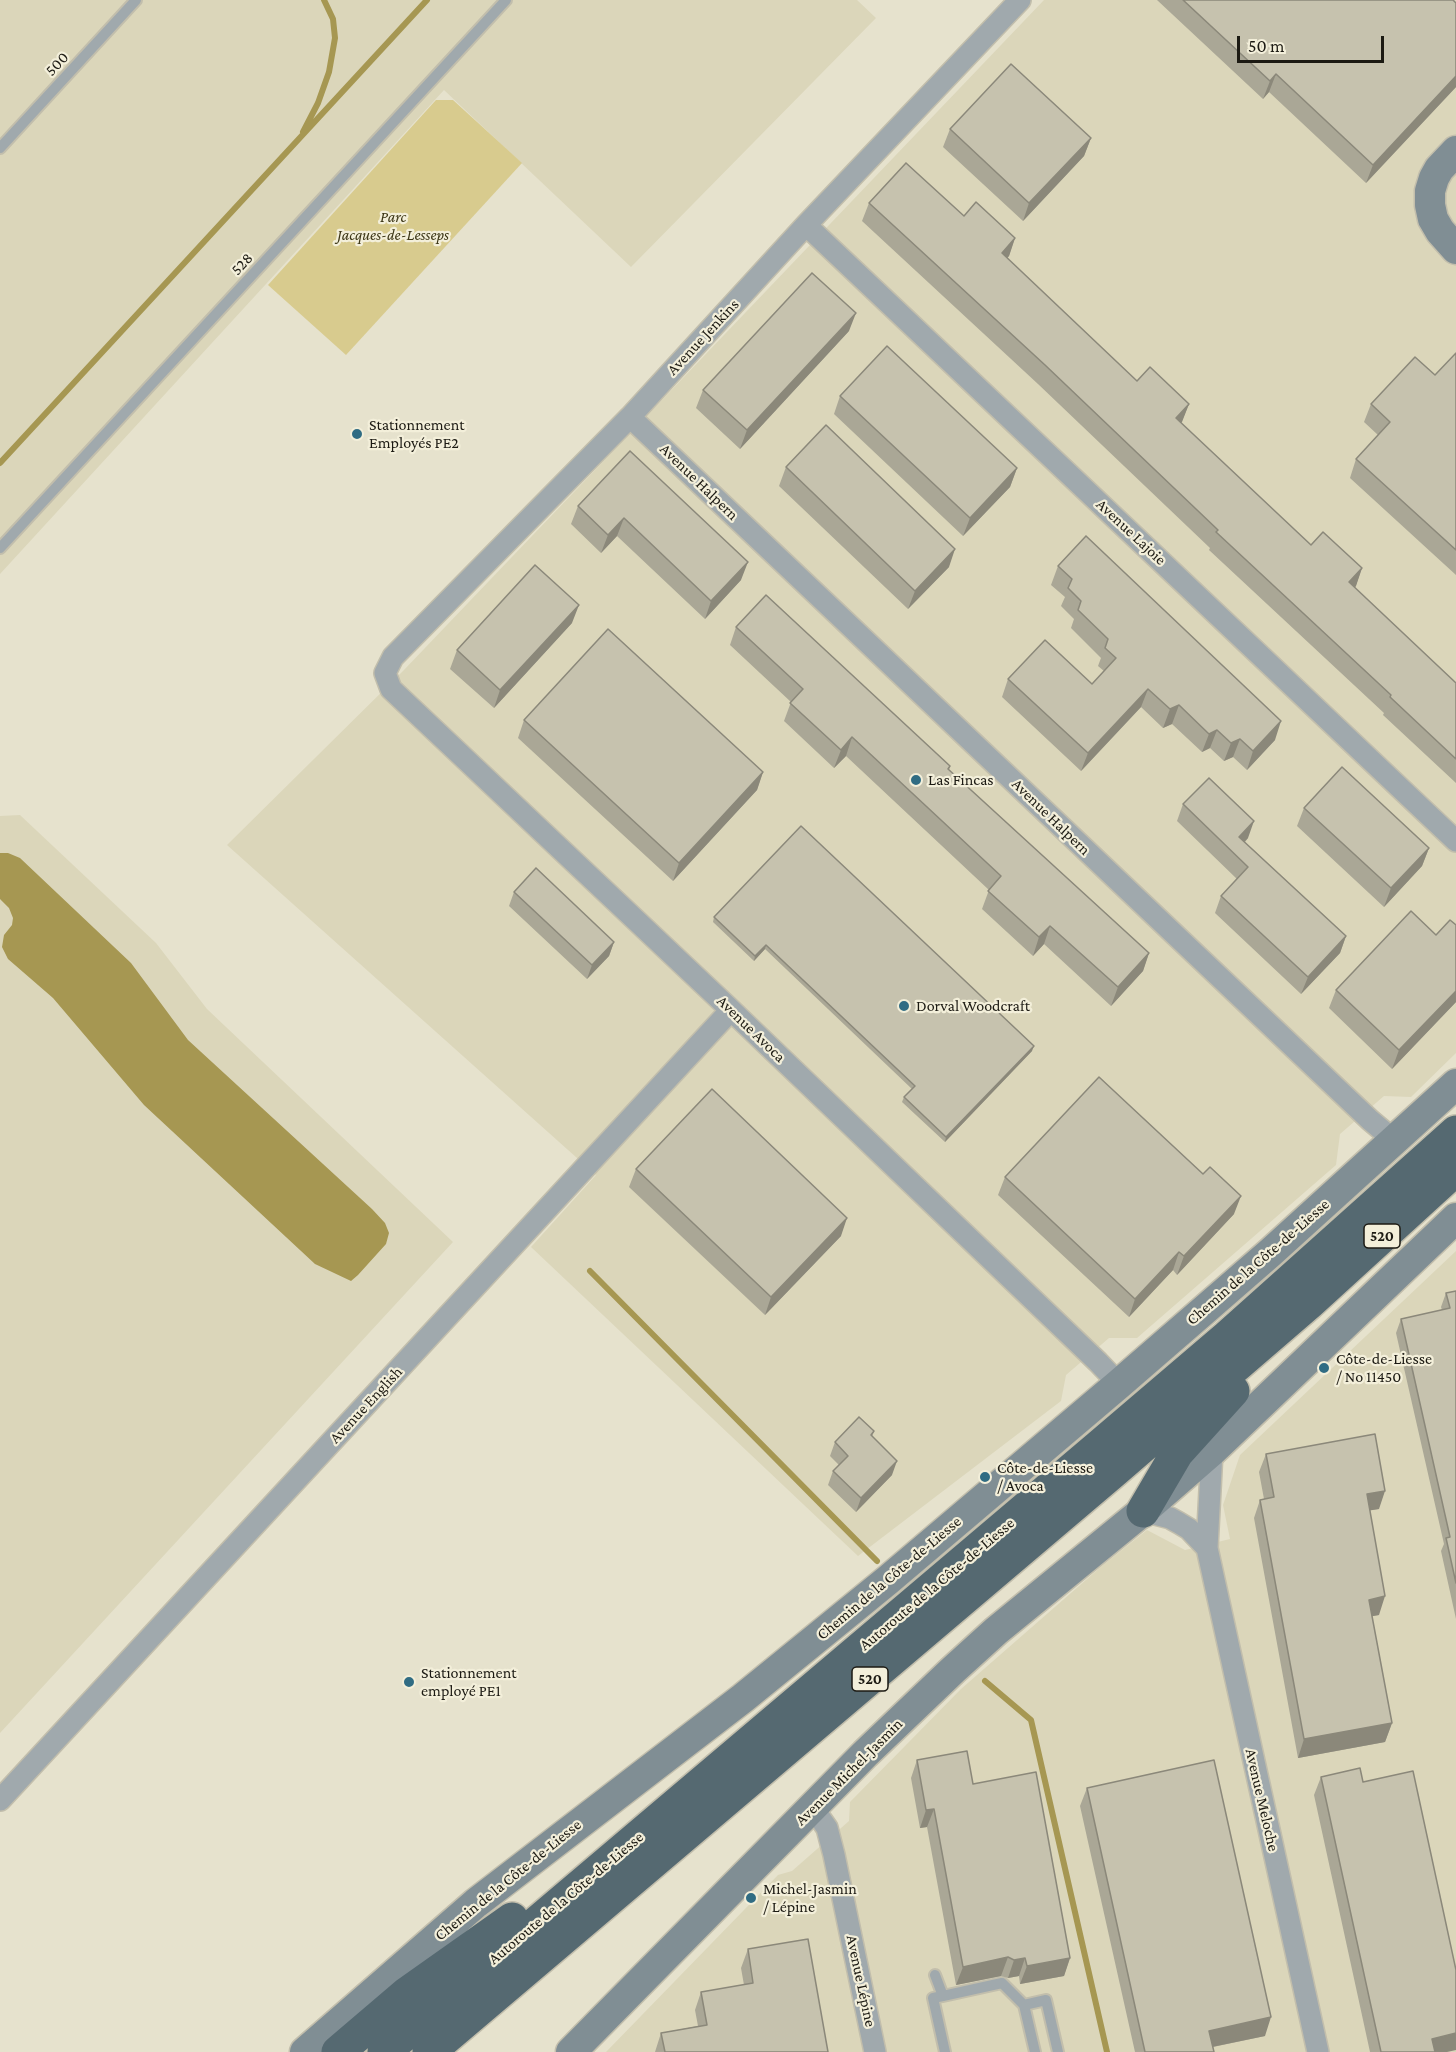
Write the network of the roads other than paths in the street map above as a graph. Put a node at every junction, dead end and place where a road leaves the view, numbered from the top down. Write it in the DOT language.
graph roads {
  1 [pos="136,0"];
  2 [pos="506,0"];
  3 [pos="1020,0"];
  4 [pos="0,148"];
  5 [pos="1456,151"];
  6 [pos="806,225"];
  7 [pos="1456,249"];
  8 [pos="630,417"];
  9 [pos="0,548"];
  10 [pos="385,673"];
  11 [pos="1456,841"];
  12 [pos="731,1010"];
  13 [pos="1456,1084"];
  14 [pos="1456,1132"];
  15 [pos="1395,1141"];
  16 [pos="1456,1169"];
  17 [pos="1456,1218"];
  18 [pos="1309,1303"];
  19 [pos="1119,1384"];
  20 [pos="1212,1451"];
  21 [pos="1143,1511"];
  22 [pos="1207,1548"];
  23 [pos="688,1795"];
  24 [pos="0,1800"];
  25 [pos="813,1808"];
  26 [pos="935,1975"];
  27 [pos="943,1996"];
  28 [pos="1024,2005"];
  29 [pos="305,2052"];
  30 [pos="338,2052"];
  31 [pos="384,2052"];
  32 [pos="429,2052"];
  33 [pos="571,2052"];
  34 [pos="875,2052"];
  35 [pos="945,2052"];
  36 [pos="1035,2052"];
  37 [pos="1058,2052"];
  38 [pos="1318,2052"];
  1 -- 4 [label="lane, 500"];
  2 -- 9 [label="lane, 528"];
  3 -- 6 [label="street, Avenue Jenkins"];
  5 -- 7 [label="main road"];
  6 -- 8 [label="street, Avenue Jenkins"];
  6 -- 11 [label="street, Avenue Lajoie"];
  8 -- 10 [label="street, Avenue Jenkins"];
  8 -- 15 [label="street, Avenue Halpern"];
  10 -- 12 [label="street, Avenue Avoca"];
  12 -- 19 [label="street, Avenue Avoca"];
  12 -- 24 [label="street, Avenue English"];
  13 -- 15 [label="main road, Chemin de la Côte-de-Liesse"];
  14 -- 23 [label="highway, Autoroute de la Côte-de-Liesse / 520"];
  15 -- 19 [label="main road, Chemin de la Côte-de-Liesse"];
  16 -- 18 [label="highway, Autoroute de la Côte-de-Liesse / 520"];
  17 -- 20 [label="main road"];
  18 -- 21 [label="highway"];
  18 -- 32 [label="highway, Autoroute de la Côte-de-Liesse / 520"];
  19 -- 29 [label="main road, Chemin de la Côte-de-Liesse"];
  20 -- 21 [label="main road"];
  20 -- 22 [label="street, Avenue Meloche"];
  21 -- 22 [label="street"];
  21 -- 25 [label="main road, Avenue Michel-Jasmin"];
  22 -- 38 [label="street, Avenue Meloche"];
  23 -- 30 [label="highway"];
  23 -- 31 [label="highway, Autoroute de la Côte-de-Liesse / 520"];
  25 -- 33 [label="main road, Avenue Michel-Jasmin"];
  25 -- 34 [label="street, Avenue Lépine"];
  26 -- 27 [label="lane"];
  27 -- 28 [label="lane"];
  27 -- 35 [label="lane"];
  28 -- 36 [label="lane"];
  28 -- 37 [label="lane"];
}
